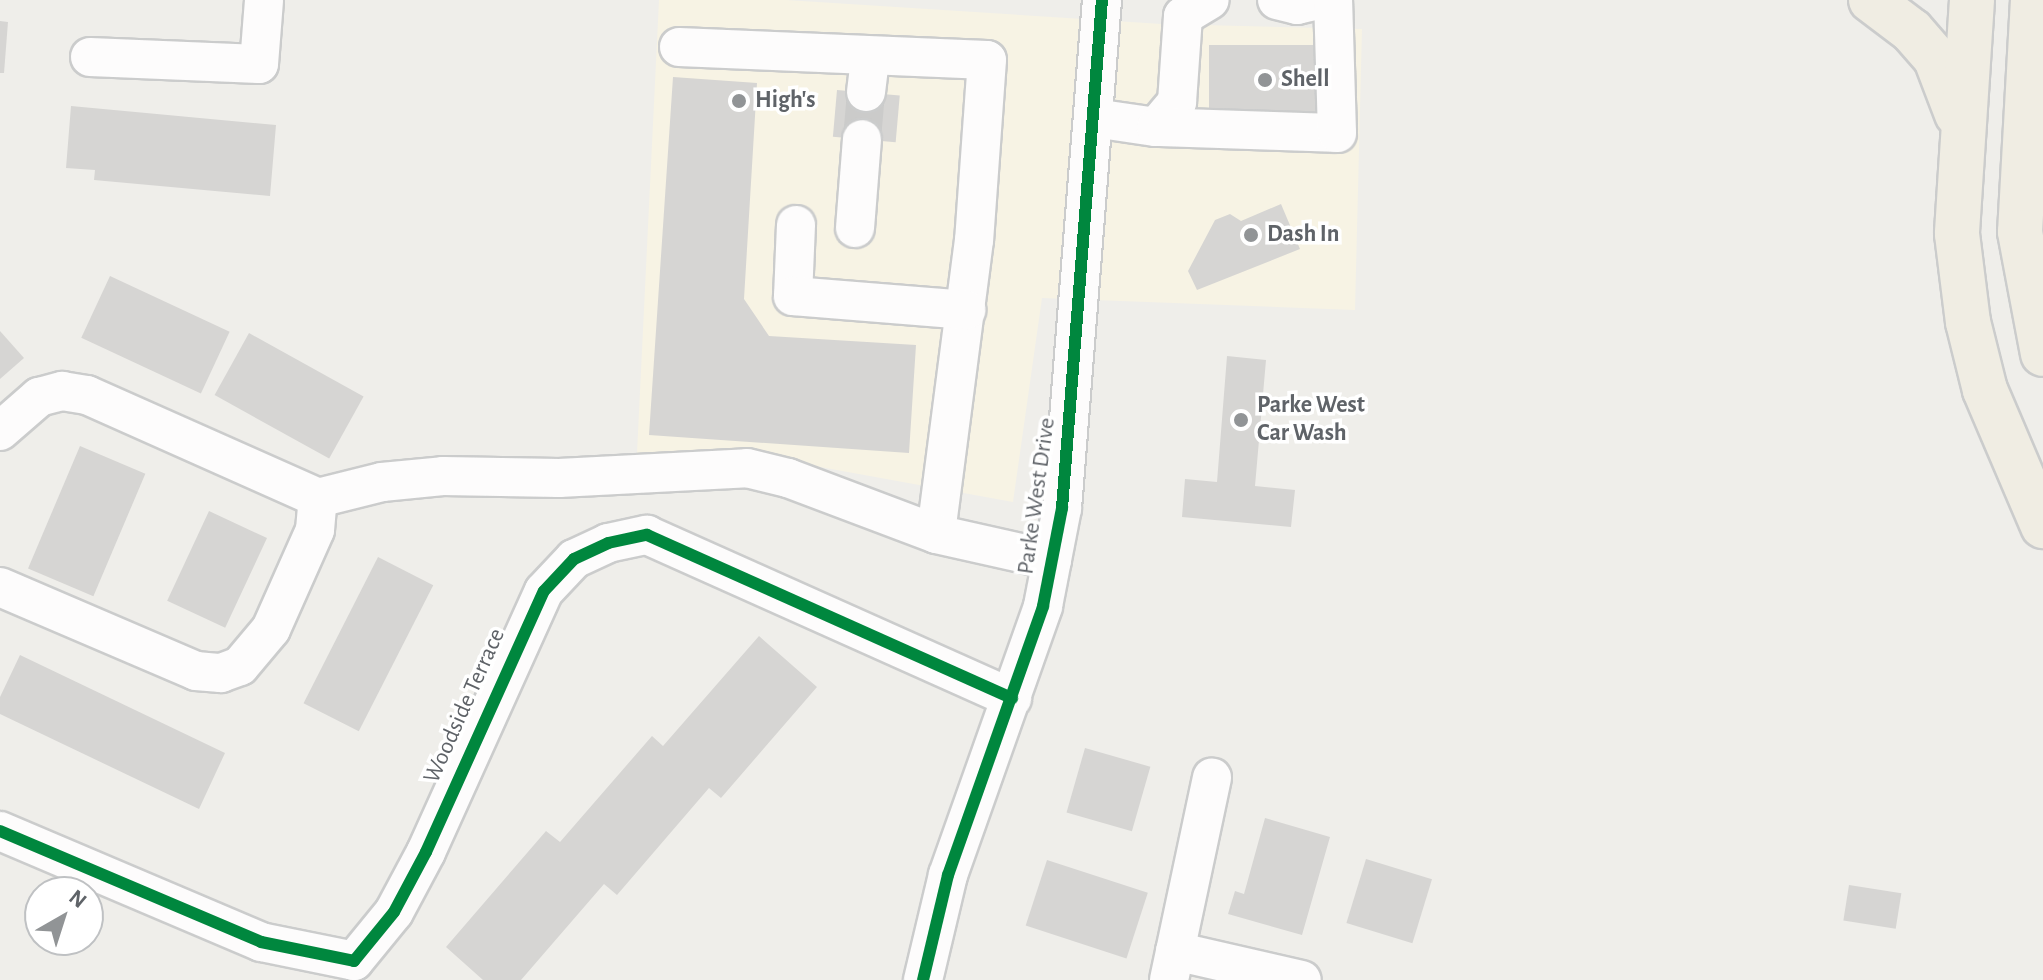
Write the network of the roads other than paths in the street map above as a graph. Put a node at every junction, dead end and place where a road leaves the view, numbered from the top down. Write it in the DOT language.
graph roads {
  1 [pos="264,0"];
  2 [pos="1102,0"];
  3 [pos="1210,0"];
  4 [pos="1277,0"];
  5 [pos="1318,0"];
  6 [pos="1333,0"];
  7 [pos="1871,0"];
  8 [pos="1972,0"];
  9 [pos="2033,0"];
  10 [pos="679,47"];
  11 [pos="90,57"];
  12 [pos="1094,118"];
  13 [pos="1961,124"];
  14 [pos="1156,127"];
  15 [pos="862,139"];
  16 [pos="2043,147"];
  17 [pos="796,225"];
  18 [pos="855,228"];
  19 [pos="2020,232"];
  20 [pos="966,310"];
  21 [pos="2043,354"];
  22 [pos="0,431"];
  23 [pos="318,498"];
  24 [pos="2043,526"];
  25 [pos="936,534"];
  26 [pos="1052,560"];
  27 [pos="0,587"];
  28 [pos="1012,698"];
  29 [pos="1212,778"];
  30 [pos="0,831"];
  31 [pos="1172,965"];
  32 [pos="347,970"];
  33 [pos="923,980"];
  34 [pos="1302,980"];
  1 -- 11 [label="street"];
  2 -- 12 [label="street, Parke West Drive"];
  3 -- 14 [label="street"];
  4 -- 5 [label="street"];
  6 -- 14 [label="street"];
  7 -- 13 [label="highway"];
  8 -- 13 [label="highway"];
  9 -- 19 [label="highway"];
  10 -- 20 [label="street"];
  12 -- 14 [label="street"];
  12 -- 26 [label="street, Parke West Drive"];
  13 -- 24 [label="highway"];
  15 -- 18 [label="street"];
  16 -- 19 [label="highway"];
  17 -- 20 [label="street"];
  19 -- 21 [label="highway"];
  20 -- 25 [label="street"];
  22 -- 23 [label="street"];
  23 -- 25 [label="street"];
  23 -- 27 [label="street"];
  25 -- 26 [label="street"];
  26 -- 28 [label="street, Parke West Drive"];
  28 -- 32 [label="street, Woodside Terrace"];
  28 -- 33 [label="street, Parke West Drive"];
  29 -- 31 [label="street"];
  30 -- 32 [label="street, Woodside Terrace"];
  31 -- 34 [label="street"];
}
